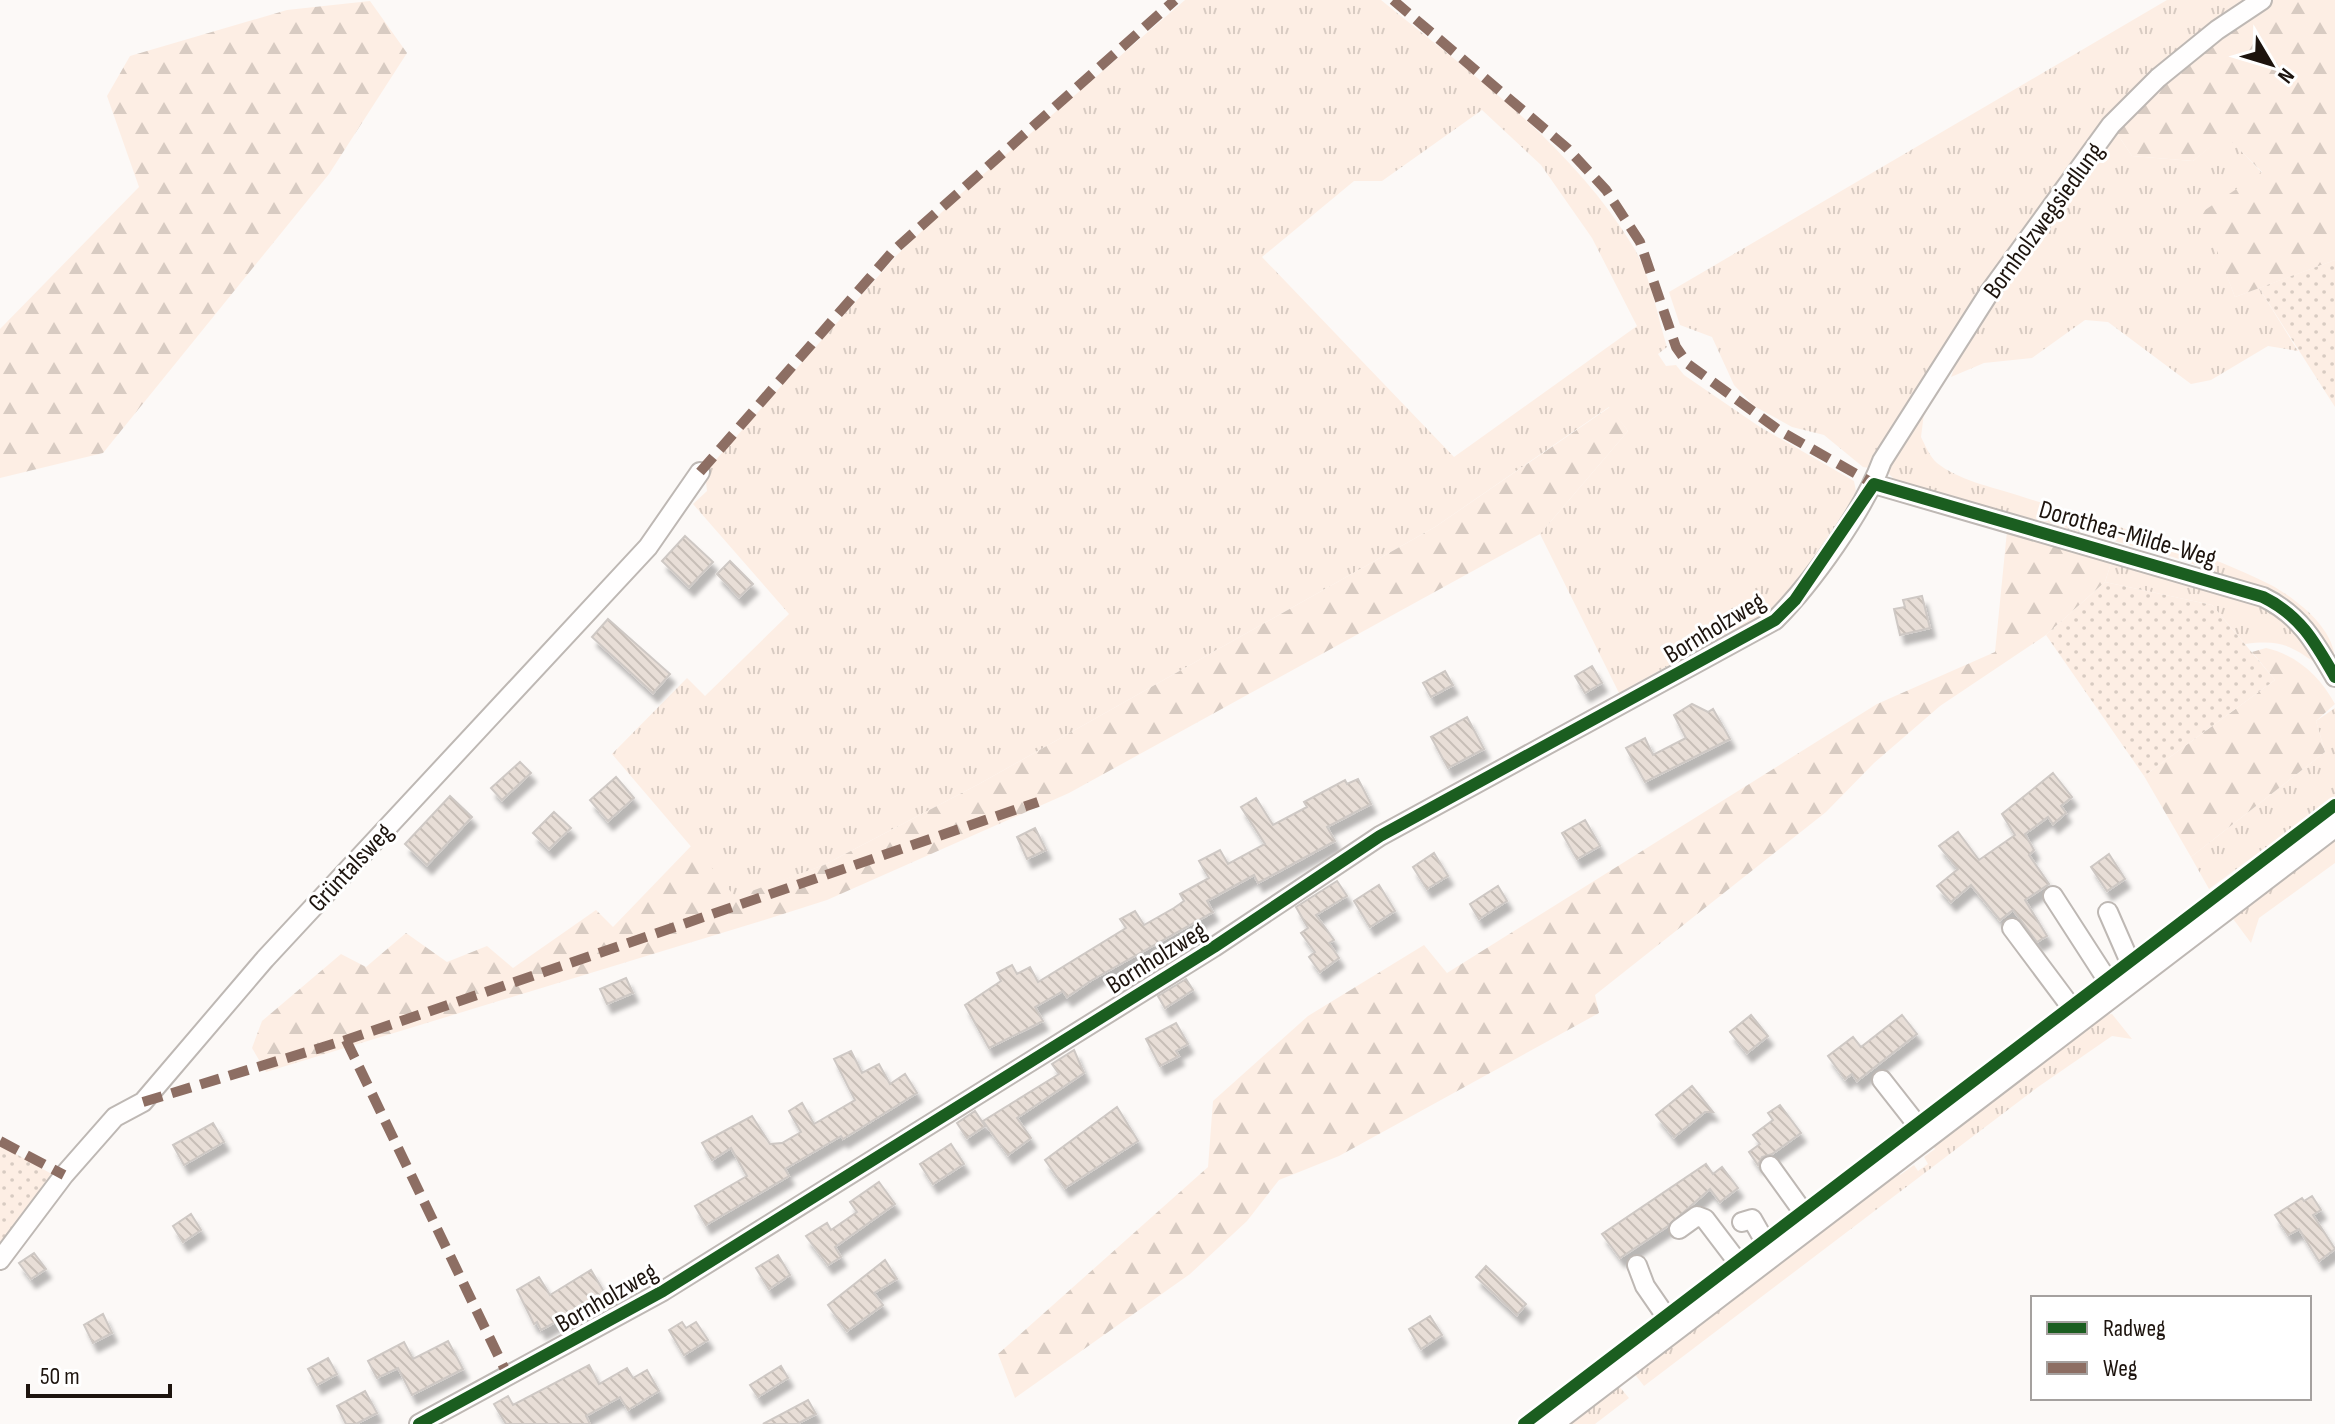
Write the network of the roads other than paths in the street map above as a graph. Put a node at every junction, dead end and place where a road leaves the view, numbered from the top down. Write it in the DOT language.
graph roads {
  1 [pos="2262,0"];
  2 [pos="700,472"];
  3 [pos="1874,484"];
  4 [pos="2335,677"];
  5 [pos="2335,824"];
  6 [pos="2053,896"];
  7 [pos="2108,912"];
  8 [pos="2012,928"];
  9 [pos="2136,976"];
  10 [pos="2115,992"];
  11 [pos="2080,1019"];
  12 [pos="1882,1080"];
  13 [pos="1926,1136"];
  14 [pos="1770,1166"];
  15 [pos="1742,1222"];
  16 [pos="1811,1223"];
  17 [pos="1679,1229"];
  18 [pos="1772,1254"];
  19 [pos="0,1260"];
  20 [pos="1637,1265"];
  21 [pos="1746,1273"];
  22 [pos="1674,1328"];
  23 [pos="419,1424"];
  24 [pos="1549,1424"];
  1 -- 3 [label="street, Bornholzwegsiedlung"];
  2 -- 19 [label="street, Grüntalsweg"];
  3 -- 4 [label="street, Dorothea-Milde-Weg"];
  3 -- 23 [label="street, Bornholzweg"];
  5 -- 9 [label="main road"];
  6 -- 10 [label="street"];
  7 -- 9 [label="street"];
  8 -- 11 [label="street"];
  9 -- 10 [label="main road"];
  10 -- 11 [label="main road"];
  11 -- 13 [label="main road"];
  12 -- 13 [label="street"];
  13 -- 16 [label="main road"];
  14 -- 16 [label="street"];
  15 -- 18 [label="street"];
  16 -- 18 [label="main road"];
  17 -- 21 [label="street"];
  18 -- 21 [label="main road"];
  20 -- 22 [label="street"];
  21 -- 22 [label="main road"];
  22 -- 24 [label="main road"];
}
